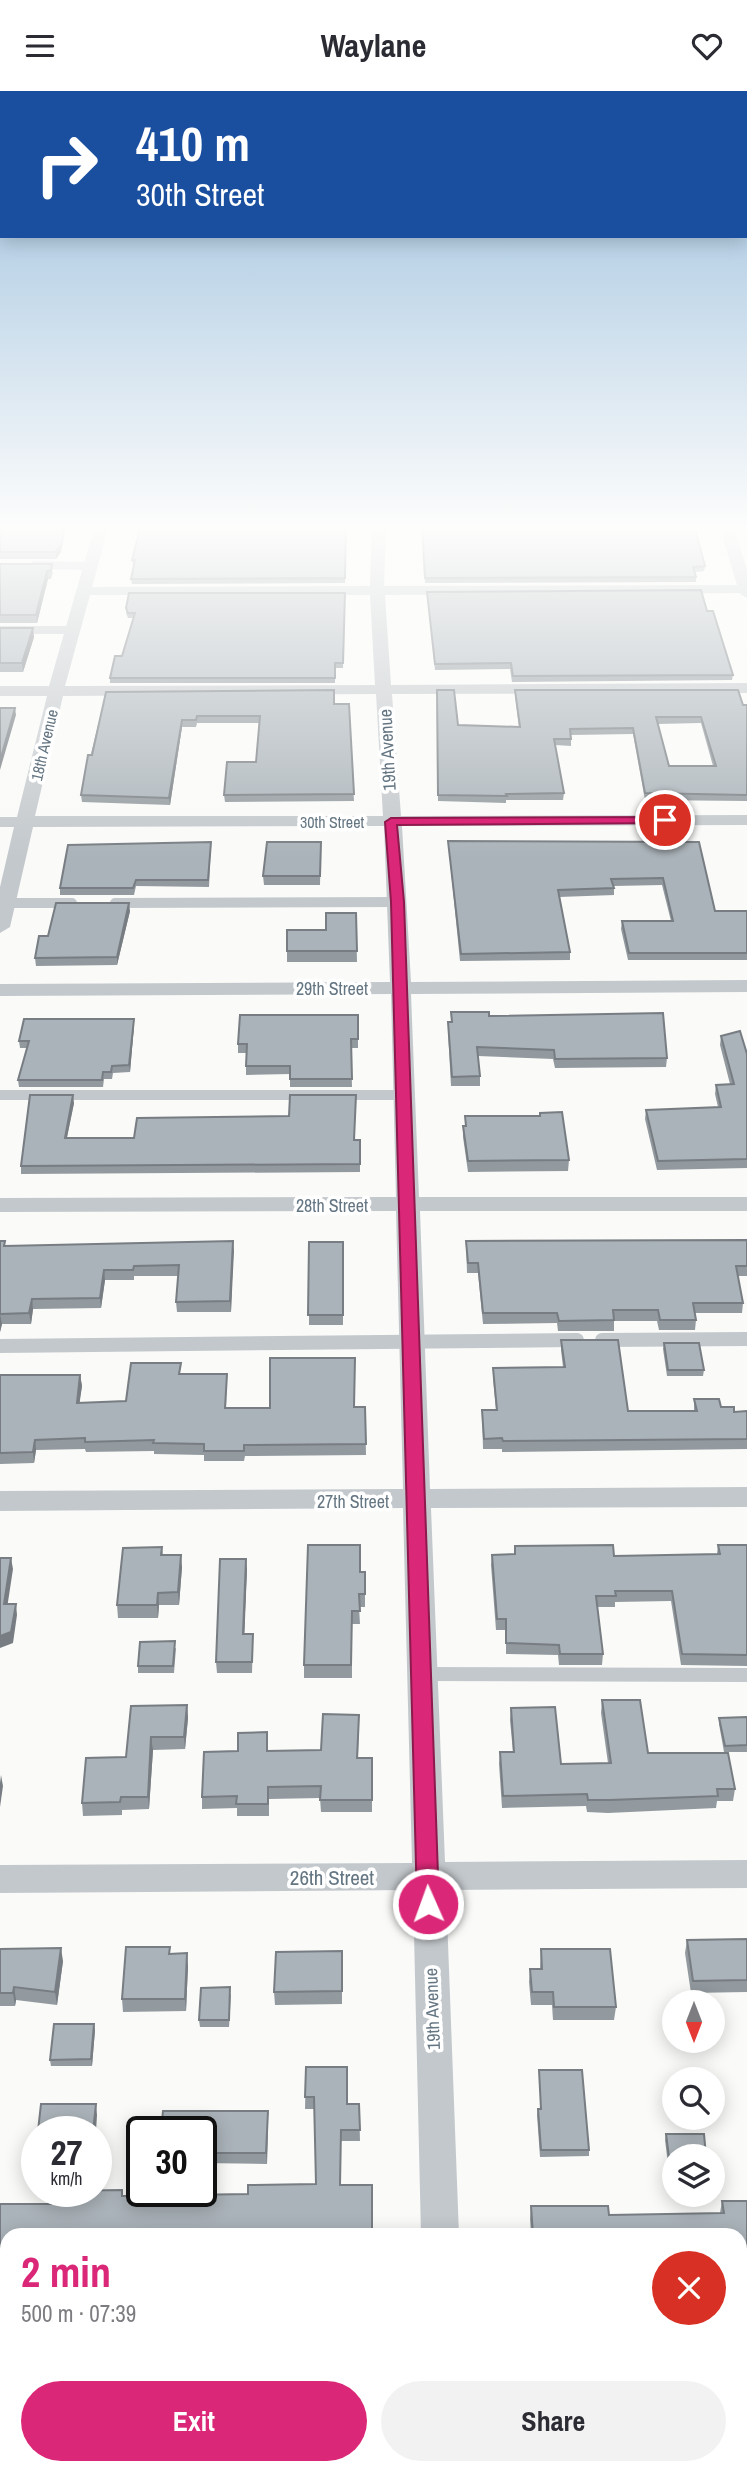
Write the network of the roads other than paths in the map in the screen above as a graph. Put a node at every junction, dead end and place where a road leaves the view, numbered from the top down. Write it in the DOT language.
graph roads {
  1 [pos="72,636"];
  2 [pos="380,636"];
  3 [pos="383,688"];
  4 [pos="747,688"];
  5 [pos="56,690"];
  6 [pos="0,691"];
  7 [pos="747,820"];
  8 [pos="0,822"];
  9 [pos="27,822"];
  10 [pos="391,822"];
  11 [pos="398,902"];
  12 [pos="90,903"];
  13 [pos="104,903"];
  14 [pos="6,904"];
  15 [pos="0,927"];
  16 [pos="747,986"];
  17 [pos="399,988"];
  18 [pos="0,990"];
  19 [pos="0,1095"];
  20 [pos="403,1095"];
  21 [pos="747,1204"];
  22 [pos="0,1205"];
  23 [pos="406,1205"];
  24 [pos="747,1339"];
  25 [pos="411,1342"];
  26 [pos="0,1346"];
  27 [pos="747,1497"];
  28 [pos="0,1501"];
  29 [pos="416,1501"];
  30 [pos="420,1674"];
  31 [pos="747,1675"];
  32 [pos="747,1874"];
  33 [pos="427,1877"];
  34 [pos="0,1879"];
  35 [pos="440,2228"];
  1 -- 5 [label="street, 18th Avenue"];
  2 -- 3 [label="street, 19th Avenue"];
  3 -- 4 [label="street"];
  3 -- 5 [label="street"];
  3 -- 10 [label="street, 19th Avenue"];
  5 -- 6 [label="street"];
  5 -- 9 [label="street, 18th Avenue"];
  7 -- 10 [label="street, 30th Street"];
  8 -- 9 [label="street, 30th Street"];
  9 -- 10 [label="street, 30th Street"];
  9 -- 14 [label="street, 18th Avenue"];
  10 -- 11 [label="street, 19th Avenue"];
  11 -- 13 [label="lane"];
  11 -- 17 [label="street, 19th Avenue"];
  12 -- 14 [label="lane"];
  14 -- 15 [label="street, 18th Avenue"];
  16 -- 17 [label="street, 29th Street"];
  17 -- 18 [label="street, 29th Street"];
  17 -- 20 [label="street, 19th Avenue"];
  19 -- 20 [label="lane"];
  20 -- 23 [label="street, 19th Avenue"];
  21 -- 23 [label="street, 28th Street"];
  22 -- 23 [label="street, 28th Street"];
  23 -- 25 [label="street, 19th Avenue"];
  24 -- 25 [label="lane"];
  25 -- 26 [label="lane"];
  25 -- 29 [label="street, 19th Avenue"];
  27 -- 29 [label="street, 27th Street"];
  28 -- 29 [label="street, 27th Street"];
  29 -- 30 [label="street, 19th Avenue"];
  30 -- 31 [label="lane"];
  30 -- 33 [label="street, 19th Avenue"];
  32 -- 33 [label="street, 26th Street"];
  33 -- 34 [label="street, 26th Street"];
  33 -- 35 [label="street, 19th Avenue"];
}
